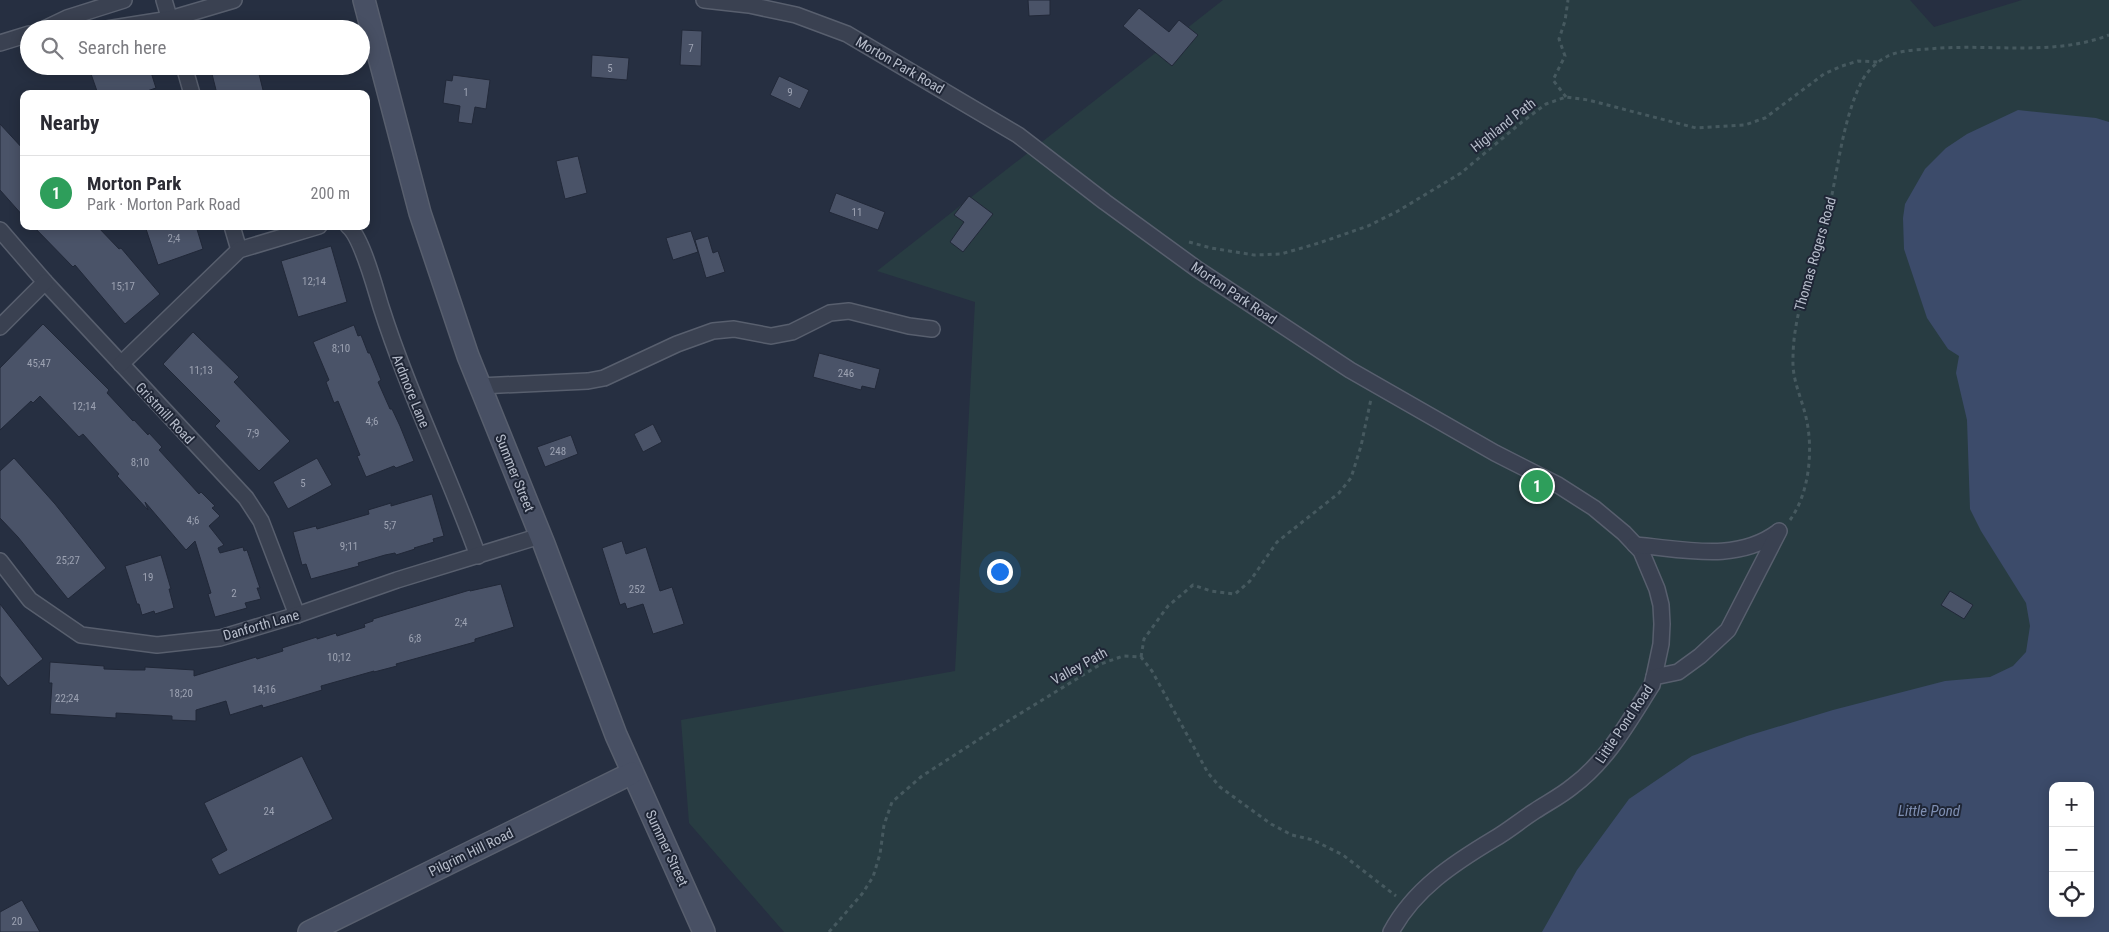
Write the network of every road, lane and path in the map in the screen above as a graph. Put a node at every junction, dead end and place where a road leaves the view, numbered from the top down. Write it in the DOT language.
graph roads {
  1 [pos="124,0"];
  2 [pos="164,0"];
  3 [pos="234,0"];
  4 [pos="364,0"];
  5 [pos="704,0"];
  6 [pos="1568,0"];
  7 [pos="63,20"];
  8 [pos="170,20"];
  9 [pos="182,20"];
  10 [pos="369,20"];
  11 [pos="370,23"];
  12 [pos="2109,35"];
  13 [pos="20,37"];
  14 [pos="0,43"];
  15 [pos="1879,62"];
  16 [pos="187,75"];
  17 [pos="191,90"];
  18 [pos="1566,98"];
  19 [pos="0,230"];
  20 [pos="233,230"];
  21 [pos="306,230"];
  22 [pos="352,230"];
  23 [pos="1185,241"];
  24 [pos="239,250"];
  25 [pos="45,282"];
  26 [pos="0,327"];
  27 [pos="932,329"];
  28 [pos="120,364"];
  29 [pos="1374,384"];
  30 [pos="480,386"];
  31 [pos="1779,531"];
  32 [pos="540,536"];
  33 [pos="1635,545"];
  34 [pos="478,556"];
  35 [pos="0,561"];
  36 [pos="297,615"];
  37 [pos="1141,657"];
  38 [pos="1654,678"];
  39 [pos="632,773"];
  40 [pos="1408,906"];
  41 [pos="309,932"];
  42 [pos="704,932"];
  43 [pos="829,932"];
  44 [pos="1391,932"];
  1 -- 7 [label="street"];
  2 -- 8 [label="street"];
  3 -- 9 [label="street"];
  4 -- 10 [label="main road, Summer Street"];
  5 -- 29 [label="street, Morton Park Road"];
  6 -- 18 [label="path"];
  11 -- 30 [label="main road, Summer Street"];
  12 -- 15 [label="path, Thomas Rogers Road"];
  13 -- 14 [label="street"];
  15 -- 18 [label="path, Highland Path"];
  15 -- 31 [label="path, Thomas Rogers Road"];
  16 -- 17 [label="street"];
  18 -- 23 [label="path, Highland Path"];
  19 -- 25 [label="street, Gristmill Road"];
  20 -- 24 [label="street"];
  21 -- 24 [label="street"];
  22 -- 34 [label="street, Ardmore Lane"];
  24 -- 28 [label="street"];
  25 -- 26 [label="street"];
  25 -- 28 [label="street, Gristmill Road"];
  27 -- 30 [label="street"];
  28 -- 36 [label="street, Gristmill Road"];
  29 -- 33 [label="street, Morton Park Road"];
  29 -- 37 [label="path"];
  30 -- 32 [label="main road, Summer Street"];
  31 -- 33 [label="street"];
  31 -- 38 [label="street, Little Pond Road"];
  32 -- 34 [label="street, Danforth Lane"];
  32 -- 39 [label="main road, Summer Street"];
  33 -- 38 [label="street, Morton Park Road"];
  34 -- 36 [label="street, Danforth Lane"];
  35 -- 36 [label="street, Danforth Lane"];
  37 -- 40 [label="path"];
  37 -- 43 [label="path, Valley Path"];
  38 -- 40 [label="street, Little Pond Road"];
  39 -- 41 [label="main road, Pilgrim Hill Road"];
  39 -- 42 [label="main road, Summer Street"];
  40 -- 44 [label="street, Little Pond Road"];
}
